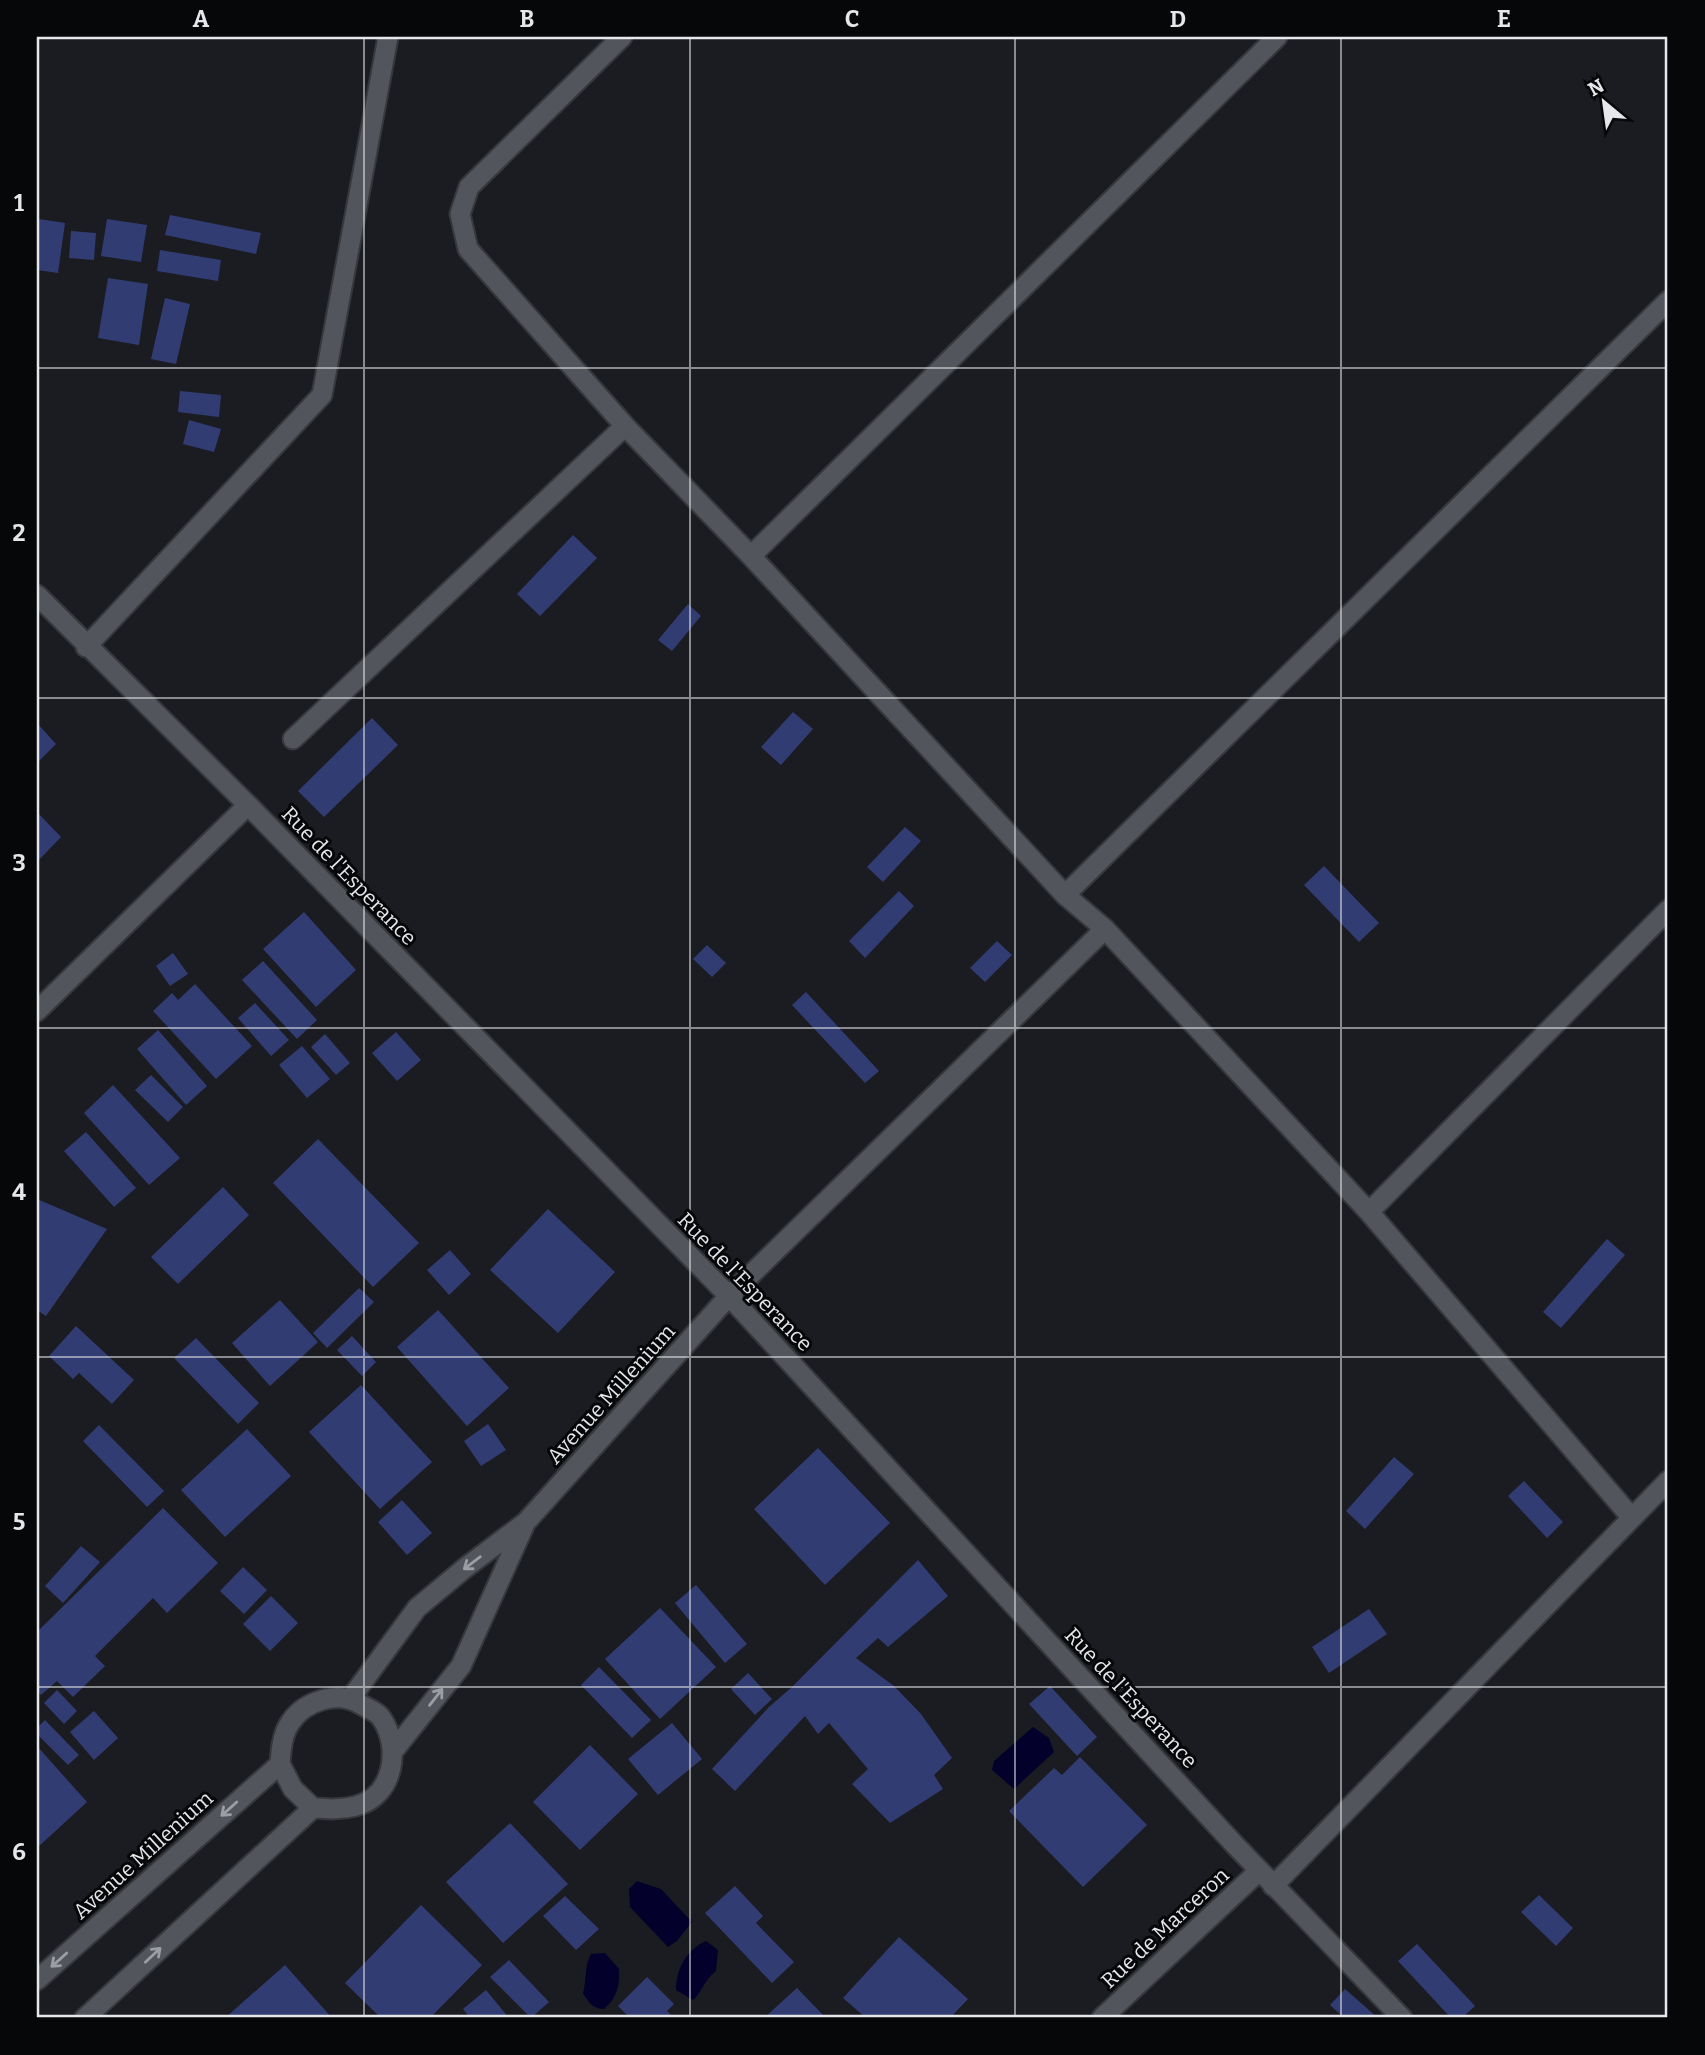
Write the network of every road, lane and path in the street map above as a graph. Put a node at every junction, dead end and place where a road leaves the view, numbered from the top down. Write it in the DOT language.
graph roads {
  1 [pos="388,37"];
  2 [pos="622,37"];
  3 [pos="1277,37"];
  4 [pos="1668,300"];
  5 [pos="625,426"];
  6 [pos="751,556"];
  7 [pos="37,595"];
  8 [pos="86,647"];
  9 [pos="293,739"];
  10 [pos="248,805"];
  11 [pos="1065,895"];
  12 [pos="1668,910"];
  13 [pos="1105,929"];
  14 [pos="37,1011"];
  15 [pos="1369,1212"];
  16 [pos="729,1296"];
  17 [pos="1668,1481"];
  18 [pos="1632,1518"];
  19 [pos="526,1522"];
  20 [pos="351,1698"];
  21 [pos="394,1750"];
  22 [pos="279,1764"];
  23 [pos="313,1808"];
  24 [pos="1259,1871"];
  25 [pos="1273,1886"];
  26 [pos="37,1980"];
  27 [pos="85,2018"];
  28 [pos="1102,2018"];
  29 [pos="1402,2018"];
  1 -- 8 [label="street"];
  2 -- 5 [label="street"];
  3 -- 6 [label="street"];
  4 -- 11 [label="street"];
  5 -- 6 [label="street"];
  5 -- 9 [label="street"];
  6 -- 11 [label="street"];
  7 -- 8 [label="street, Rue de l'Esperance"];
  8 -- 10 [label="street, Rue de l'Esperance"];
  10 -- 14 [label="street"];
  10 -- 16 [label="street, Rue de l'Esperance"];
  11 -- 13 [label="street"];
  12 -- 15 [label="street"];
  13 -- 15 [label="street"];
  13 -- 16 [label="street, Avenue Millenium"];
  15 -- 18 [label="street"];
  16 -- 19 [label="street, Avenue Millenium"];
  16 -- 24 [label="street, Rue de l'Esperance"];
  17 -- 18 [label="street"];
  18 -- 25 [label="street"];
  19 -- 20 [label="street, Avenue Millenium, one-way"];
  21 -- 19 [label="street, Avenue Millenium, one-way"];
  20 -- 21 [label="street"];
  20 -- 22 [label="street"];
  21 -- 23 [label="street, Avenue Millenium"];
  22 -- 23 [label="street"];
  22 -- 26 [label="street, Avenue Millenium, one-way"];
  27 -- 23 [label="street, one-way"];
  24 -- 25 [label="street, Rue de l'Esperance"];
  24 -- 28 [label="street, Rue de Marceron"];
  25 -- 29 [label="street, Rue de l'Esperance"];
}
